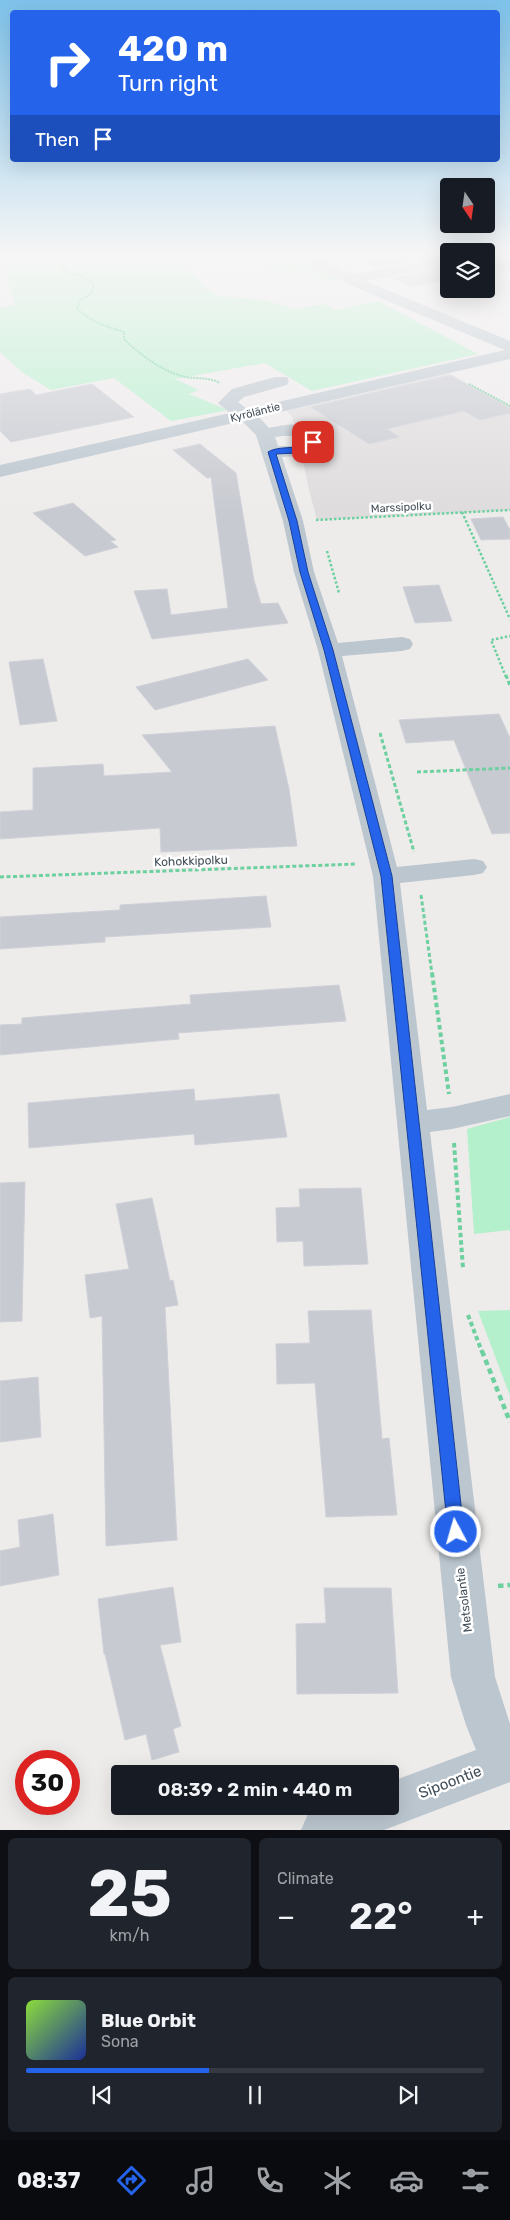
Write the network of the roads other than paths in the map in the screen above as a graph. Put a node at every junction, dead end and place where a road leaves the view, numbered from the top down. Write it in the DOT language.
graph roads {
  1 [pos="497,341"];
  2 [pos="510,347"];
  3 [pos="510,354"];
  4 [pos="281,381"];
  5 [pos="240,404"];
  6 [pos="0,471"];
  7 [pos="402,644"];
  8 [pos="329,650"];
  9 [pos="474,867"];
  10 [pos="384,868"];
  11 [pos="510,1105"];
  12 [pos="412,1123"];
  13 [pos="507,1761"];
  14 [pos="399,1802"];
  15 [pos="364,1815"];
  16 [pos="324,1830"];
  1 -- 2 [label="street"];
  3 -- 5 [label="street, Kyröläntie"];
  4 -- 5 [label="street"];
  5 -- 6 [label="street, Kyröläntie"];
  5 -- 8 [label="street, Metsolantie"];
  7 -- 8 [label="street"];
  8 -- 10 [label="street, Metsolantie"];
  9 -- 10 [label="street"];
  10 -- 12 [label="street, Metsolantie"];
  11 -- 12 [label="street"];
  12 -- 13 [label="street, Metsolantie"];
  13 -- 14 [label="street, Sipoontie"];
  15 -- 16 [label="street, Sipoontie"];
}
